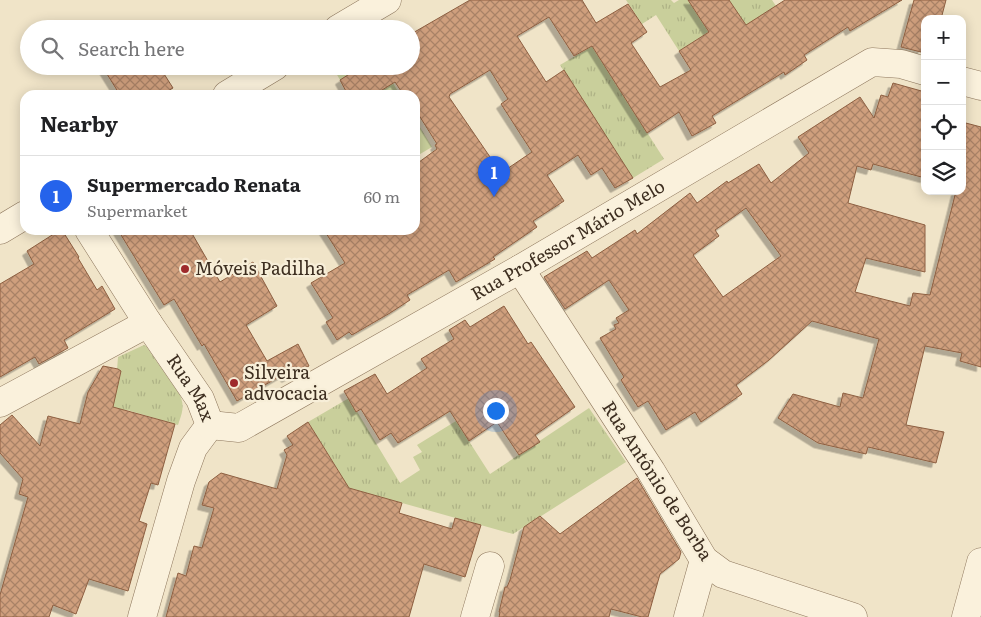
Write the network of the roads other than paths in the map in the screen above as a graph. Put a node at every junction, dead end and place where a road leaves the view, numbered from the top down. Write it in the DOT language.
graph roads {
  1 [pos="387,0"];
  2 [pos="353,20"];
  3 [pos="921,70"];
  4 [pos="260,75"];
  5 [pos="966,82"];
  6 [pos="981,86"];
  7 [pos="235,90"];
  8 [pos="20,218"];
  9 [pos="0,230"];
  10 [pos="92,235"];
  11 [pos="520,269"];
  12 [pos="148,323"];
  13 [pos="0,403"];
  14 [pos="210,425"];
  15 [pos="704,560"];
  16 [pos="981,562"];
  17 [pos="490,566"];
  18 [pos="142,617"];
  19 [pos="475,617"];
  20 [pos="688,617"];
  21 [pos="853,617"];
  22 [pos="966,617"];
  1 -- 2 [label="street"];
  3 -- 11 [label="street, Rua Professor Mário Melo"];
  4 -- 7 [label="street"];
  5 -- 6 [label="street"];
  8 -- 9 [label="street"];
  10 -- 12 [label="street, Rua Max"];
  11 -- 14 [label="street, Rua Professor Mário Melo"];
  11 -- 15 [label="street, Rua Antônio de Borba"];
  12 -- 13 [label="street"];
  12 -- 14 [label="street, Rua Max"];
  14 -- 18 [label="street, Rua Max"];
  15 -- 20 [label="street"];
  15 -- 21 [label="street, Rua Antônio de Borba"];
  16 -- 22 [label="street"];
  17 -- 19 [label="street"];
}
